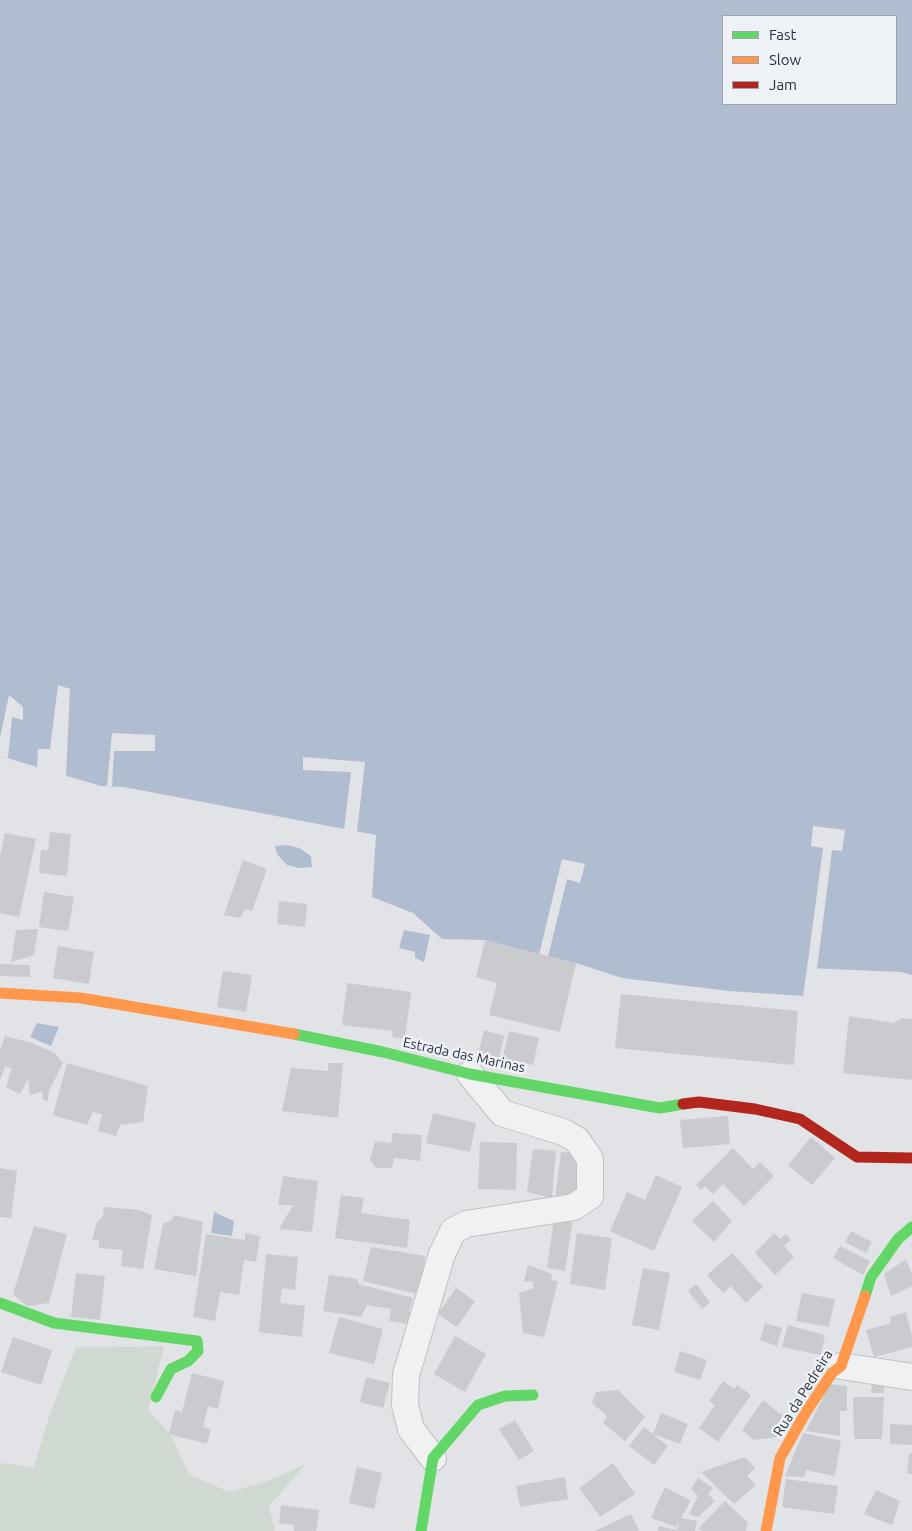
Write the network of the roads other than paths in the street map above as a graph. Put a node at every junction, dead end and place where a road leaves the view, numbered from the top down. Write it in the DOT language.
graph roads {
  1 [pos="0,993"];
  2 [pos="470,1074"];
  3 [pos="912,1158"];
  4 [pos="912,1227"];
  5 [pos="0,1303"];
  6 [pos="841,1366"];
  7 [pos="912,1377"];
  8 [pos="533,1395"];
  9 [pos="156,1397"];
  10 [pos="433,1458"];
  11 [pos="421,1531"];
  12 [pos="766,1531"];
  1 -- 2 [label="street, Estrada das Marinas"];
  2 -- 3 [label="street, Estrada das Marinas"];
  2 -- 10 [label="street"];
  4 -- 6 [label="street, Rua da Pedreira"];
  5 -- 9 [label="street"];
  6 -- 7 [label="street"];
  6 -- 12 [label="street, Rua da Pedreira"];
  8 -- 10 [label="street"];
  10 -- 11 [label="street"];
}
